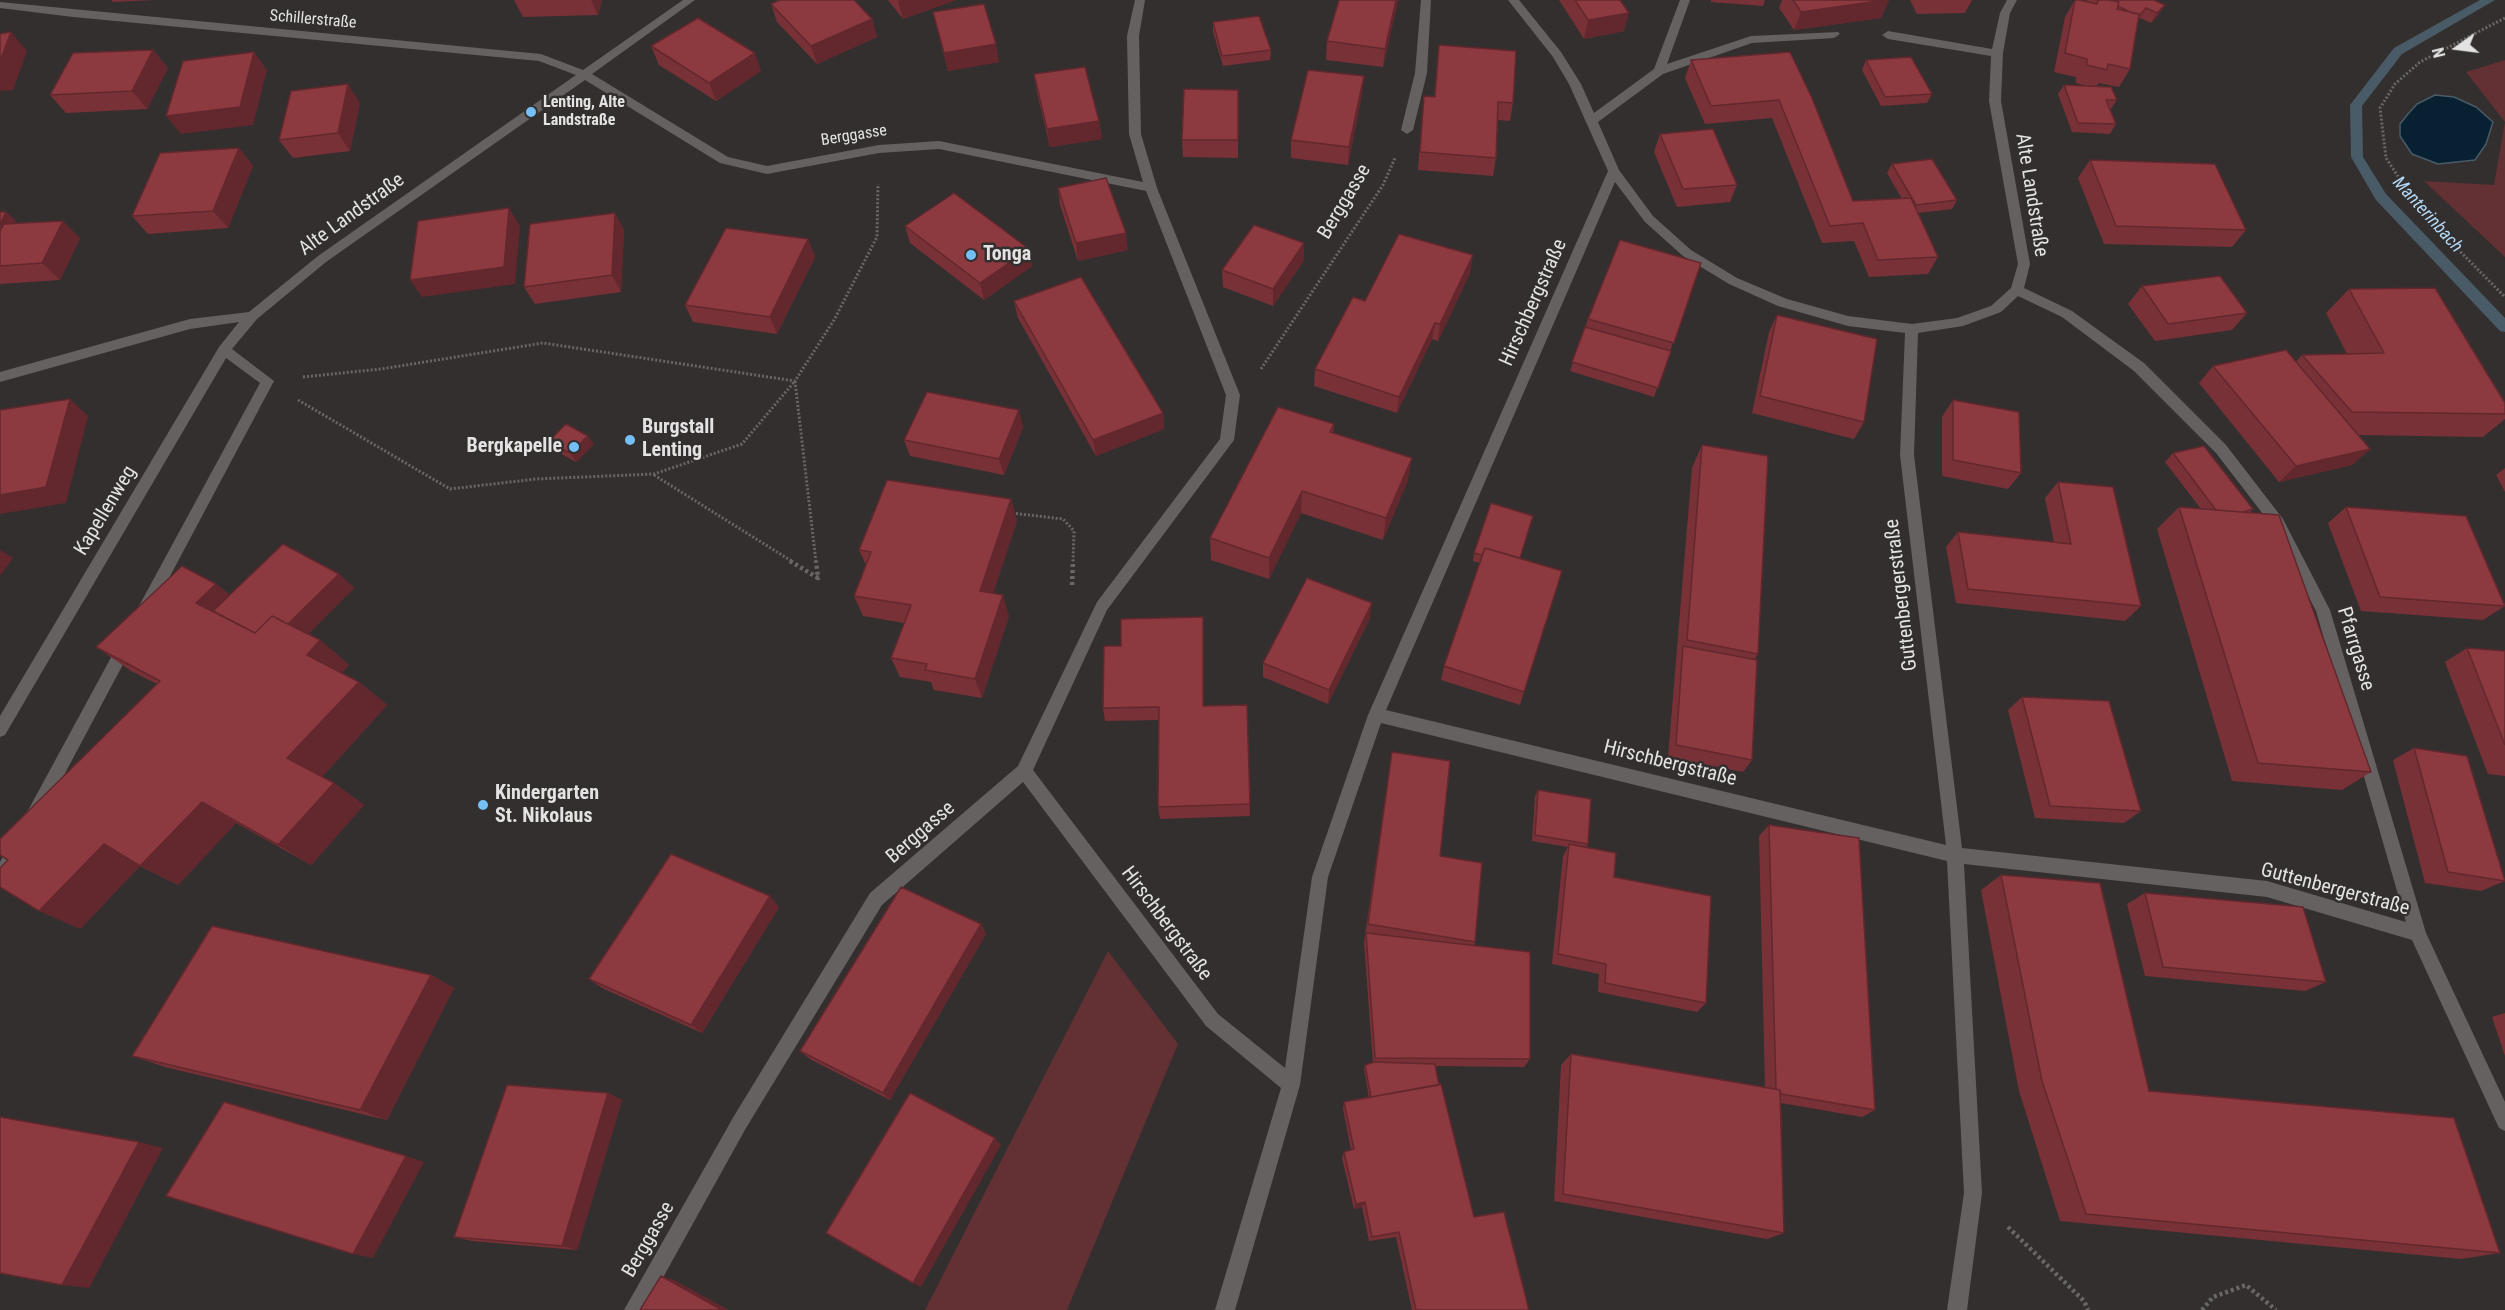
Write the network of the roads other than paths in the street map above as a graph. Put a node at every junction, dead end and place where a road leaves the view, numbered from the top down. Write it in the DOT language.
graph roads {
  1 [pos="80,0"];
  2 [pos="1140,0"];
  3 [pos="1426,0"];
  4 [pos="1513,0"];
  5 [pos="1685,0"];
  6 [pos="2012,0"];
  7 [pos="687,1"];
  8 [pos="0,5"];
  9 [pos="73,14"];
  10 [pos="1834,34"];
  11 [pos="1888,35"];
  12 [pos="1997,53"];
  13 [pos="1659,71"];
  14 [pos="584,74"];
  15 [pos="1591,121"];
  16 [pos="1407,130"];
  17 [pos="1614,171"];
  18 [pos="1151,188"];
  19 [pos="2017,290"];
  20 [pos="252,316"];
  21 [pos="1912,329"];
  22 [pos="224,350"];
  23 [pos="0,376"];
  24 [pos="1376,714"];
  25 [pos="0,730"];
  26 [pos="1024,771"];
  27 [pos="1954,855"];
  28 [pos="0,878"];
  29 [pos="2418,934"];
  30 [pos="1291,1085"];
  31 [pos="2505,1122"];
  32 [pos="634,1310"];
  33 [pos="1226,1310"];
  34 [pos="1957,1310"];
  1 -- 9 [label="street"];
  2 -- 18 [label="street, Berggasse"];
  3 -- 16 [label="street"];
  4 -- 15 [label="street"];
  5 -- 13 [label="street"];
  6 -- 12 [label="street, Alte Landstraße"];
  7 -- 14 [label="street, Alte Landstraße"];
  8 -- 9 [label="street, Schillerstraße"];
  9 -- 14 [label="street, Schillerstraße"];
  10 -- 13 [label="street"];
  11 -- 12 [label="street"];
  12 -- 19 [label="street, Alte Landstraße"];
  13 -- 15 [label="street"];
  14 -- 18 [label="street, Berggasse"];
  14 -- 20 [label="street, Alte Landstraße"];
  15 -- 17 [label="street"];
  17 -- 21 [label="street"];
  17 -- 24 [label="street, Hirschbergstraße"];
  18 -- 26 [label="street, Berggasse"];
  19 -- 21 [label="street"];
  19 -- 29 [label="street, Pfarrgasse"];
  20 -- 22 [label="street, Kapellenweg"];
  20 -- 23 [label="street"];
  21 -- 27 [label="street, Guttenbergerstraße"];
  22 -- 25 [label="street, Kapellenweg"];
  22 -- 28 [label="street"];
  24 -- 27 [label="street, Hirschbergstraße"];
  24 -- 30 [label="street, Hirschbergstraße"];
  26 -- 30 [label="street, Hirschbergstraße"];
  26 -- 32 [label="street, Berggasse"];
  27 -- 29 [label="street, Guttenbergerstraße"];
  27 -- 34 [label="street, Guttenbergerstraße"];
  29 -- 31 [label="street, Pfarrgasse"];
  30 -- 33 [label="street, Hirschbergstraße"];
}
